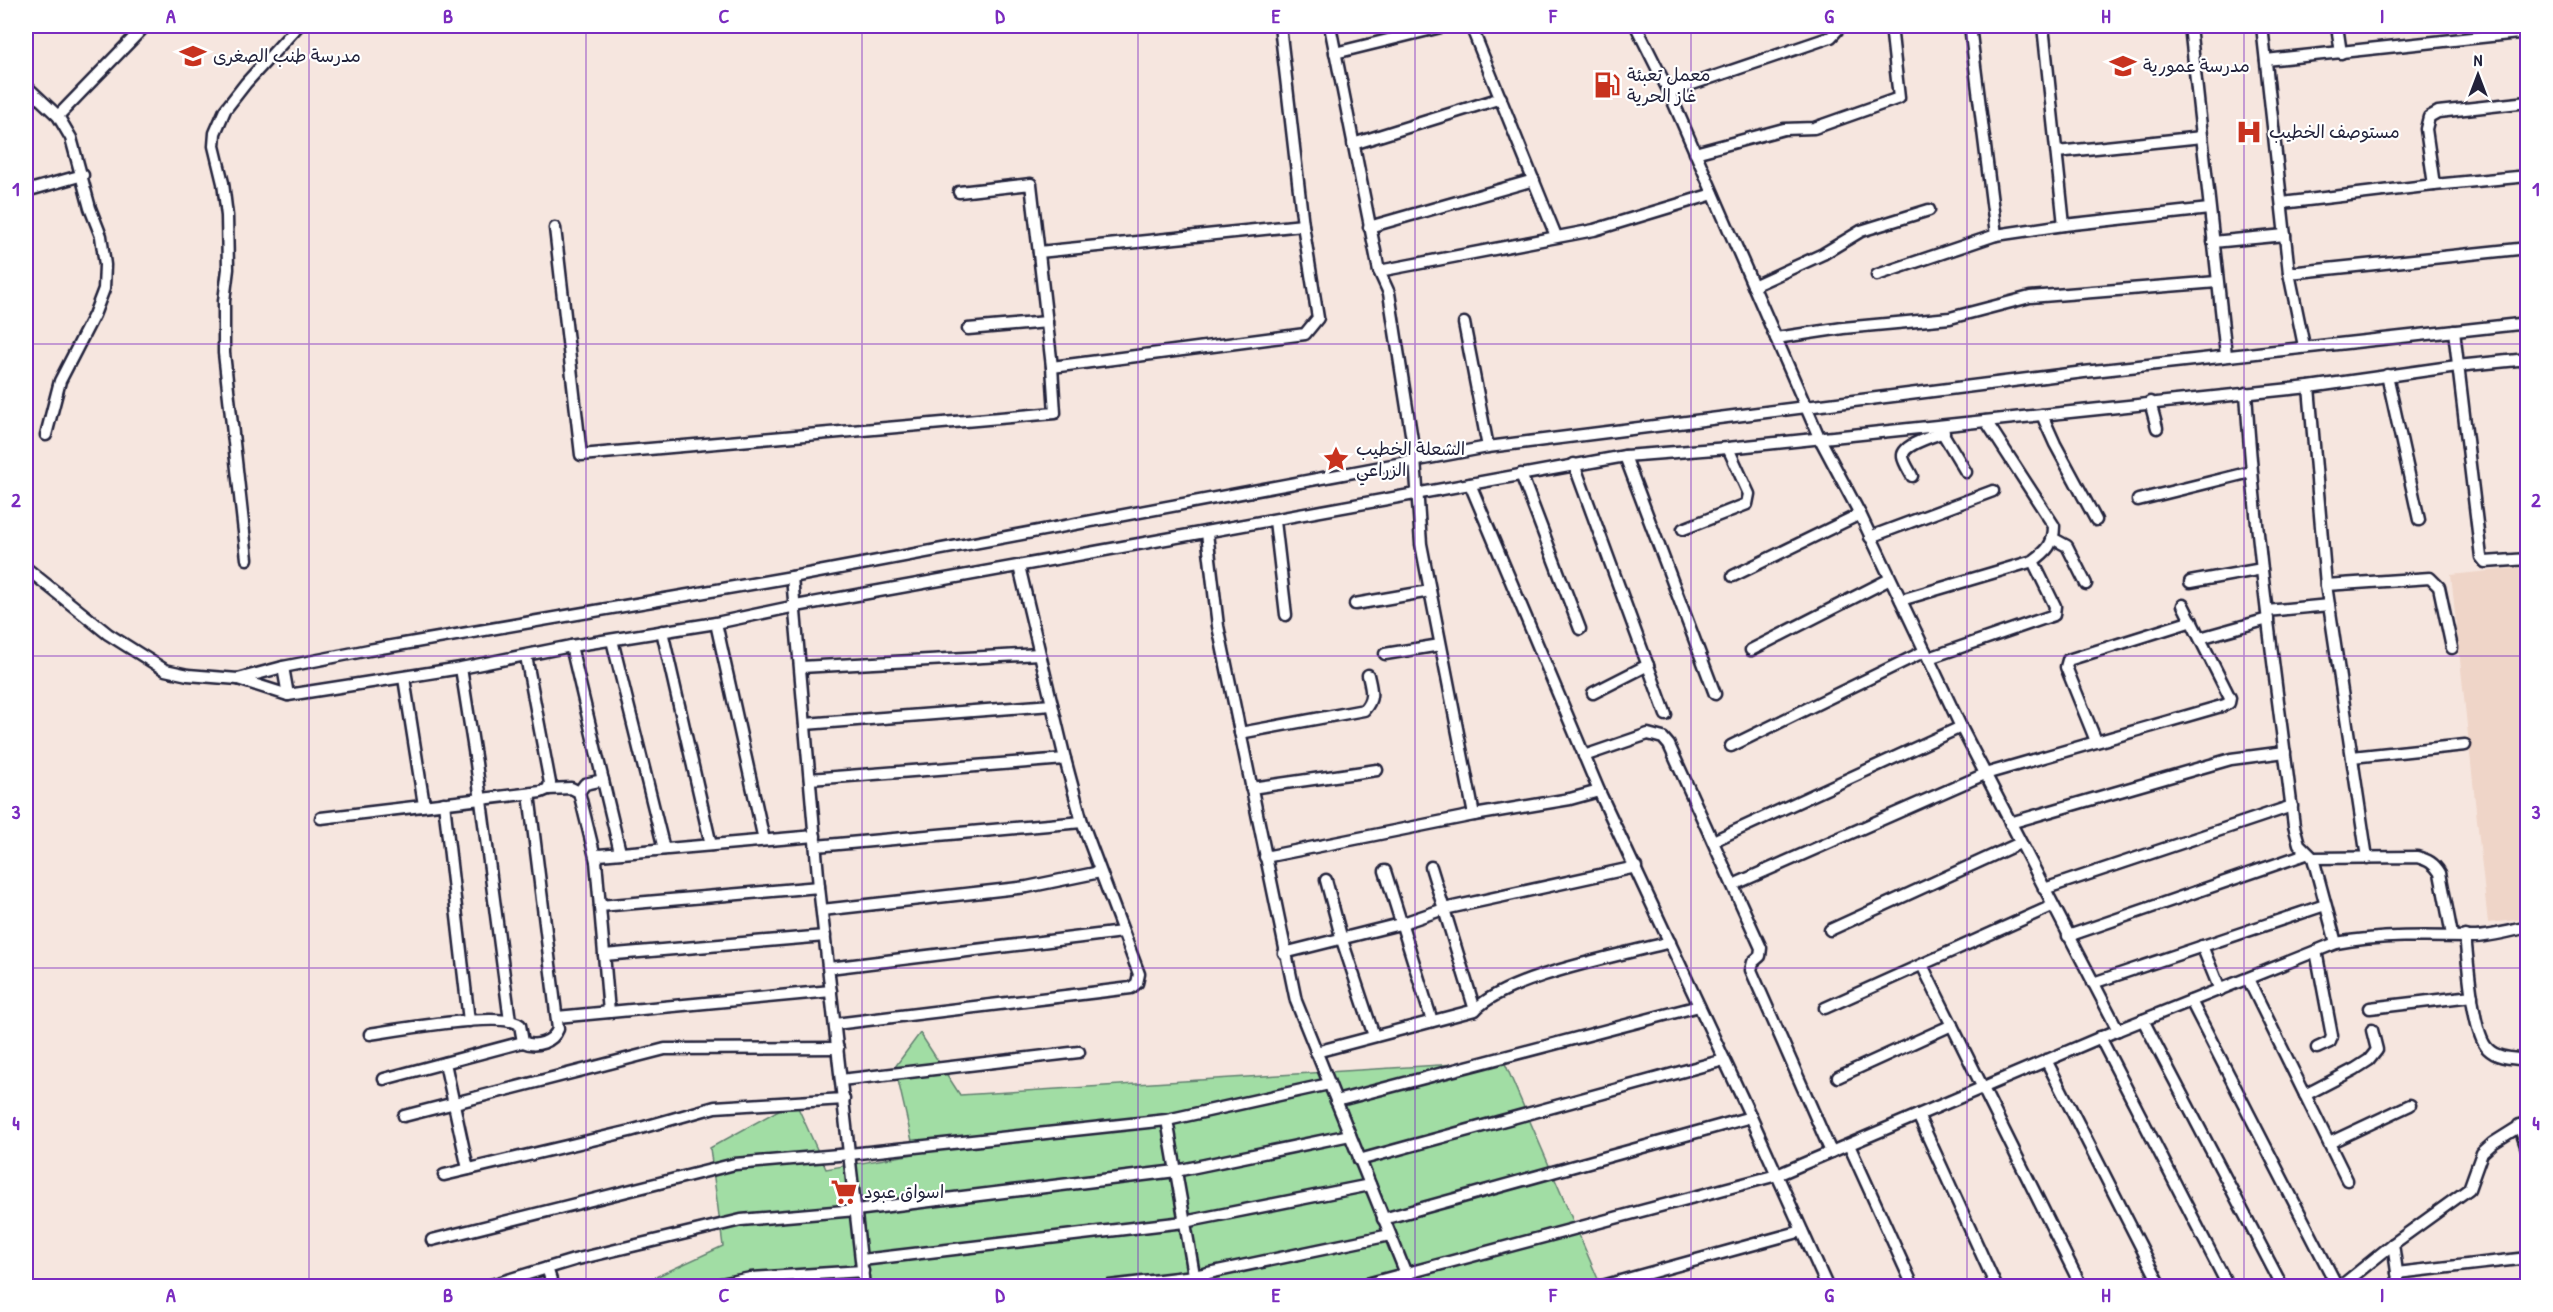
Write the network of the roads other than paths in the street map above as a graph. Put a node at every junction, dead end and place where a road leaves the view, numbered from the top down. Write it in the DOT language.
graph roads {
  1 [pos="144,26"];
  2 [pos="298,26"];
  3 [pos="1280,26"];
  4 [pos="1330,26"];
  5 [pos="1444,26"];
  6 [pos="1471,26"];
  7 [pos="1636,26"];
  8 [pos="1841,26"];
  9 [pos="1891,26"];
  10 [pos="1971,26"];
  11 [pos="2043,26"];
  12 [pos="2190,26"];
  13 [pos="2262,26"];
  14 [pos="2337,26"];
  15 [pos="2528,32"];
  16 [pos="1335,53"];
  17 [pos="2341,53"];
  18 [pos="2266,60"];
  19 [pos="26,86"];
  20 [pos="1669,92"];
  21 [pos="1501,98"];
  22 [pos="2528,102"];
  23 [pos="58,116"];
  24 [pos="2202,137"];
  25 [pos="1353,144"];
  26 [pos="2057,152"];
  27 [pos="1695,153"];
  28 [pos="83,175"];
  29 [pos="2528,177"];
  30 [pos="1534,180"];
  31 [pos="2434,185"];
  32 [pos="26,191"];
  33 [pos="959,192"];
  34 [pos="1713,194"];
  35 [pos="2282,203"];
  36 [pos="2209,209"];
  37 [pos="1929,210"];
  38 [pos="1304,225"];
  39 [pos="2064,225"];
  40 [pos="1369,227"];
  41 [pos="555,228"];
  42 [pos="1995,235"];
  43 [pos="2285,235"];
  44 [pos="1556,236"];
  45 [pos="2213,242"];
  46 [pos="2528,248"];
  47 [pos="1039,252"];
  48 [pos="1379,271"];
  49 [pos="2289,273"];
  50 [pos="1877,275"];
  51 [pos="2217,282"];
  52 [pos="1753,286"];
  53 [pos="1047,322"];
  54 [pos="1464,323"];
  55 [pos="2528,323"];
  56 [pos="968,330"];
  57 [pos="2454,331"];
  58 [pos="1776,338"];
  59 [pos="2304,346"];
  60 [pos="2226,355"];
  61 [pos="2528,359"];
  62 [pos="2457,366"];
  63 [pos="1052,367"];
  64 [pos="2387,375"];
  65 [pos="2309,387"];
  66 [pos="2246,393"];
  67 [pos="2150,402"];
  68 [pos="1805,406"];
  69 [pos="2042,416"];
  70 [pos="1986,421"];
  71 [pos="1940,428"];
  72 [pos="2157,428"];
  73 [pos="46,435"];
  74 [pos="1820,437"];
  75 [pos="1488,447"];
  76 [pos="1728,448"];
  77 [pos="1625,456"];
  78 [pos="1415,459"];
  79 [pos="1574,464"];
  80 [pos="2251,471"];
  81 [pos="1966,472"];
  82 [pos="1521,474"];
  83 [pos="1912,476"];
  84 [pos="1470,484"];
  85 [pos="1993,491"];
  86 [pos="1418,493"];
  87 [pos="2138,500"];
  88 [pos="1860,514"];
  89 [pos="1275,520"];
  90 [pos="2096,520"];
  91 [pos="2419,520"];
  92 [pos="1683,529"];
  93 [pos="1207,533"];
  94 [pos="1870,537"];
  95 [pos="2054,539"];
  96 [pos="247,560"];
  97 [pos="2528,560"];
  98 [pos="2033,561"];
  99 [pos="1019,566"];
  100 [pos="26,568"];
  101 [pos="2262,569"];
  102 [pos="1733,576"];
  103 [pos="792,577"];
  104 [pos="1890,579"];
  105 [pos="2190,582"];
  106 [pos="2086,584"];
  107 [pos="2326,585"];
  108 [pos="1430,591"];
  109 [pos="1901,600"];
  110 [pos="1355,604"];
  111 [pos="2183,605"];
  112 [pos="2329,605"];
  113 [pos="796,606"];
  114 [pos="1286,615"];
  115 [pos="2268,615"];
  116 [pos="2192,621"];
  117 [pos="716,623"];
  118 [pos="1580,629"];
  119 [pos="662,631"];
  120 [pos="2200,638"];
  121 [pos="612,640"];
  122 [pos="1440,645"];
  123 [pos="571,646"];
  124 [pos="2452,648"];
  125 [pos="1751,650"];
  126 [pos="1039,654"];
  127 [pos="1384,654"];
  128 [pos="1927,654"];
  129 [pos="526,656"];
  130 [pos="1648,665"];
  131 [pos="283,667"];
  132 [pos="801,667"];
  133 [pos="461,668"];
  134 [pos="1368,675"];
  135 [pos="404,678"];
  136 [pos="238,679"];
  137 [pos="1593,693"];
  138 [pos="1715,694"];
  139 [pos="288,695"];
  140 [pos="1052,705"];
  141 [pos="1666,715"];
  142 [pos="805,723"];
  143 [pos="1962,727"];
  144 [pos="1240,733"];
  145 [pos="2096,741"];
  146 [pos="2465,745"];
  147 [pos="1731,746"];
  148 [pos="2285,752"];
  149 [pos="1584,756"];
  150 [pos="2352,757"];
  151 [pos="1065,759"];
  152 [pos="1377,770"];
  153 [pos="1985,774"];
  154 [pos="810,779"];
  155 [pos="603,780"];
  156 [pos="1251,788"];
  157 [pos="548,789"];
  158 [pos="1599,791"];
  159 [pos="579,792"];
  160 [pos="529,794"];
  161 [pos="481,799"];
  162 [pos="444,803"];
  163 [pos="424,805"];
  164 [pos="2292,806"];
  165 [pos="1474,814"];
  166 [pos="321,819"];
  167 [pos="1082,822"];
  168 [pos="2010,823"];
  169 [pos="764,840"];
  170 [pos="815,841"];
  171 [pos="1713,841"];
  172 [pos="2020,843"];
  173 [pos="711,845"];
  174 [pos="664,849"];
  175 [pos="620,852"];
  176 [pos="2309,856"];
  177 [pos="1265,857"];
  178 [pos="2367,858"];
  179 [pos="596,861"];
  180 [pos="1431,867"];
  181 [pos="1636,867"];
  182 [pos="1100,872"];
  183 [pos="1385,872"];
  184 [pos="1326,880"];
  185 [pos="1733,885"];
  186 [pos="819,887"];
  187 [pos="2044,889"];
  188 [pos="2325,905"];
  189 [pos="600,906"];
  190 [pos="2052,906"];
  191 [pos="822,909"];
  192 [pos="1444,909"];
  193 [pos="1400,924"];
  194 [pos="2528,927"];
  195 [pos="1830,930"];
  196 [pos="1122,932"];
  197 [pos="2452,935"];
  198 [pos="825,936"];
  199 [pos="2068,936"];
  200 [pos="2465,936"];
  201 [pos="1342,940"];
  202 [pos="1670,942"];
  203 [pos="2336,943"];
  204 [pos="2202,946"];
  205 [pos="2316,951"];
  206 [pos="1284,953"];
  207 [pos="604,956"];
  208 [pos="1922,965"];
  209 [pos="828,968"];
  210 [pos="2247,979"];
  211 [pos="2093,983"];
  212 [pos="2220,990"];
  213 [pos="831,991"];
  214 [pos="2472,996"];
  215 [pos="2191,1001"];
  216 [pos="1699,1006"];
  217 [pos="1825,1008"];
  218 [pos="2370,1008"];
  219 [pos="1475,1010"];
  220 [pos="609,1012"];
  221 [pos="556,1017"];
  222 [pos="2144,1020"];
  223 [pos="469,1021"];
  224 [pos="510,1021"];
  225 [pos="1432,1021"];
  226 [pos="835,1024"];
  227 [pos="1952,1025"];
  228 [pos="2118,1030"];
  229 [pos="2372,1030"];
  230 [pos="370,1034"];
  231 [pos="1374,1036"];
  232 [pos="2100,1037"];
  233 [pos="523,1042"];
  234 [pos="838,1048"];
  235 [pos="2317,1048"];
  236 [pos="1079,1052"];
  237 [pos="1316,1052"];
  238 [pos="1724,1060"];
  239 [pos="2046,1060"];
  240 [pos="2528,1060"];
  241 [pos="445,1063"];
  242 [pos="1838,1077"];
  243 [pos="384,1079"];
  244 [pos="841,1080"];
  245 [pos="1329,1084"];
  246 [pos="1983,1087"];
  247 [pos="2305,1095"];
  248 [pos="844,1099"];
  249 [pos="1336,1101"];
  250 [pos="455,1103"];
  251 [pos="2410,1106"];
  252 [pos="1918,1115"];
  253 [pos="404,1116"];
  254 [pos="1751,1117"];
  255 [pos="1167,1120"];
  256 [pos="2523,1123"];
  257 [pos="1350,1135"];
  258 [pos="2329,1143"];
  259 [pos="1849,1144"];
  260 [pos="1831,1152"];
  261 [pos="2528,1152"];
  262 [pos="850,1154"];
  263 [pos="1359,1160"];
  264 [pos="468,1169"];
  265 [pos="1176,1171"];
  266 [pos="444,1175"];
  267 [pos="1777,1175"];
  268 [pos="2347,1180"];
  269 [pos="1370,1185"];
  270 [pos="856,1210"];
  271 [pos="1383,1219"];
  272 [pos="1184,1222"];
  273 [pos="1802,1231"];
  274 [pos="1390,1235"];
  275 [pos="432,1240"];
  276 [pos="2394,1244"];
  277 [pos="2528,1258"];
  278 [pos="862,1266"];
  279 [pos="547,1268"];
  280 [pos="2397,1273"];
  281 [pos="1406,1275"];
  282 [pos="1195,1281"];
  283 [pos="488,1287"];
  284 [pos="553,1287"];
  285 [pos="710,1287"];
  286 [pos="864,1287"];
  287 [pos="1109,1287"];
  288 [pos="1359,1287"];
  289 [pos="1411,1287"];
  290 [pos="1602,1287"];
  291 [pos="1827,1287"];
  292 [pos="1913,1287"];
  293 [pos="1996,1287"];
  294 [pos="2081,1287"];
  295 [pos="2161,1287"];
  296 [pos="2228,1287"];
  297 [pos="2282,1287"];
  298 [pos="2339,1287"];
  299 [pos="2399,1287"];
  1 -- 23 [label="street"];
  2 -- 96 [label="street"];
  3 -- 38 [label="street"];
  4 -- 16 [label="street"];
  5 -- 16 [label="street"];
  6 -- 21 [label="street"];
  7 -- 20 [label="street"];
  8 -- 20 [label="street"];
  9 -- 27 [label="street"];
  10 -- 42 [label="street"];
  11 -- 26 [label="street"];
  12 -- 24 [label="street"];
  13 -- 18 [label="street"];
  14 -- 17 [label="street"];
  15 -- 17 [label="street"];
  16 -- 25 [label="street"];
  17 -- 18 [label="street"];
  18 -- 35 [label="street"];
  19 -- 23 [label="street"];
  20 -- 27 [label="street"];
  21 -- 25 [label="street"];
  21 -- 30 [label="street"];
  22 -- 31 [label="street"];
  23 -- 28 [label="street"];
  24 -- 26 [label="street"];
  24 -- 36 [label="street"];
  25 -- 40 [label="street"];
  26 -- 39 [label="street"];
  27 -- 34 [label="street"];
  28 -- 32 [label="street"];
  28 -- 73 [label="street"];
  29 -- 31 [label="street"];
  30 -- 40 [label="street"];
  30 -- 44 [label="street"];
  31 -- 35 [label="street"];
  33 -- 47 [label="street"];
  34 -- 44 [label="street"];
  34 -- 52 [label="street"];
  35 -- 43 [label="street"];
  36 -- 39 [label="street"];
  36 -- 45 [label="street"];
  37 -- 52 [label="street"];
  38 -- 47 [label="street"];
  38 -- 63 [label="street"];
  39 -- 42 [label="street"];
  40 -- 48 [label="street"];
  41 -- 63 [label="street"];
  42 -- 50 [label="street"];
  43 -- 45 [label="street"];
  43 -- 49 [label="street"];
  44 -- 48 [label="street"];
  45 -- 51 [label="street"];
  46 -- 49 [label="street"];
  47 -- 53 [label="street"];
  48 -- 78 [label="street"];
  49 -- 59 [label="street"];
  51 -- 58 [label="street"];
  51 -- 60 [label="street"];
  52 -- 58 [label="street"];
  53 -- 56 [label="street"];
  53 -- 63 [label="street"];
  54 -- 75 [label="street"];
  55 -- 57 [label="street"];
  57 -- 59 [label="street"];
  57 -- 62 [label="street"];
  58 -- 68 [label="street"];
  59 -- 60 [label="street"];
  60 -- 68 [label="street"];
  61 -- 62 [label="street"];
  62 -- 64 [label="street"];
  62 -- 97 [label="street"];
  64 -- 65 [label="street"];
  64 -- 91 [label="street"];
  65 -- 66 [label="street"];
  65 -- 107 [label="street"];
  66 -- 67 [label="street"];
  66 -- 80 [label="street"];
  67 -- 69 [label="street"];
  67 -- 72 [label="street"];
  68 -- 74 [label="street"];
  68 -- 75 [label="street"];
  69 -- 70 [label="street"];
  69 -- 90 [label="street"];
  70 -- 71 [label="street"];
  70 -- 95 [label="street"];
  71 -- 74 [label="street"];
  71 -- 81 [label="street"];
  71 -- 83 [label="street"];
  74 -- 76 [label="street"];
  74 -- 88 [label="street"];
  75 -- 78 [label="street"];
  76 -- 77 [label="street"];
  76 -- 92 [label="street"];
  77 -- 79 [label="street"];
  77 -- 138 [label="street"];
  78 -- 86 [label="street"];
  78 -- 103 [label="street"];
  79 -- 82 [label="street"];
  79 -- 130 [label="street"];
  80 -- 87 [label="street"];
  80 -- 101 [label="street"];
  82 -- 84 [label="street"];
  82 -- 118 [label="street"];
  84 -- 86 [label="street"];
  84 -- 149 [label="street"];
  85 -- 94 [label="street"];
  86 -- 89 [label="street"];
  86 -- 108 [label="street"];
  88 -- 94 [label="street"];
  88 -- 102 [label="street"];
  89 -- 93 [label="street"];
  89 -- 114 [label="street"];
  93 -- 99 [label="street"];
  93 -- 144 [label="street"];
  94 -- 104 [label="street"];
  95 -- 98 [label="street"];
  95 -- 106 [label="street"];
  98 -- 109 [label="street"];
  98 -- 128 [label="street"];
  99 -- 113 [label="street"];
  99 -- 126 [label="street"];
  100 -- 136 [label="street"];
  101 -- 105 [label="street"];
  101 -- 115 [label="street"];
  103 -- 113 [label="street"];
  103 -- 131 [label="street"];
  104 -- 109 [label="street"];
  104 -- 125 [label="street"];
  107 -- 112 [label="street"];
  107 -- 124 [label="street"];
  108 -- 110 [label="street"];
  108 -- 122 [label="street"];
  109 -- 128 [label="street"];
  111 -- 116 [label="street"];
  112 -- 115 [label="street"];
  112 -- 150 [label="street"];
  113 -- 117 [label="street"];
  113 -- 132 [label="street"];
  115 -- 120 [label="street"];
  115 -- 148 [label="street"];
  116 -- 120 [label="street"];
  116 -- 145 [label="street"];
  117 -- 119 [label="street"];
  117 -- 169 [label="street"];
  119 -- 121 [label="street"];
  119 -- 173 [label="street"];
  120 -- 145 [label="street"];
  121 -- 123 [label="street"];
  121 -- 174 [label="street"];
  122 -- 127 [label="street"];
  122 -- 165 [label="street"];
  123 -- 129 [label="street"];
  123 -- 155 [label="street"];
  126 -- 132 [label="street"];
  126 -- 140 [label="street"];
  128 -- 143 [label="street"];
  128 -- 147 [label="street"];
  129 -- 133 [label="street"];
  129 -- 157 [label="street"];
  130 -- 137 [label="street"];
  130 -- 141 [label="street"];
  131 -- 136 [label="street"];
  131 -- 139 [label="street"];
  132 -- 142 [label="street"];
  133 -- 135 [label="street"];
  133 -- 161 [label="street"];
  134 -- 144 [label="street"];
  135 -- 139 [label="street"];
  135 -- 163 [label="street"];
  136 -- 139 [label="street"];
  140 -- 142 [label="street"];
  140 -- 151 [label="street"];
  142 -- 154 [label="street"];
  143 -- 153 [label="street"];
  143 -- 171 [label="street"];
  144 -- 156 [label="street"];
  145 -- 153 [label="street"];
  146 -- 150 [label="street"];
  148 -- 164 [label="street"];
  148 -- 168 [label="street"];
  149 -- 158 [label="street"];
  149 -- 171 [label="street"];
  150 -- 178 [label="street"];
  151 -- 154 [label="street"];
  151 -- 167 [label="street"];
  152 -- 156 [label="street"];
  153 -- 168 [label="street"];
  153 -- 185 [label="street"];
  154 -- 170 [label="street"];
  155 -- 159 [label="street"];
  155 -- 175 [label="street"];
  156 -- 177 [label="street"];
  157 -- 159 [label="street"];
  157 -- 160 [label="street"];
  158 -- 165 [label="street"];
  158 -- 181 [label="street"];
  159 -- 179 [label="street"];
  160 -- 161 [label="street"];
  160 -- 221 [label="street"];
  161 -- 162 [label="street"];
  161 -- 224 [label="street"];
  162 -- 163 [label="street"];
  162 -- 223 [label="street"];
  163 -- 166 [label="street"];
  164 -- 176 [label="street"];
  164 -- 187 [label="street"];
  165 -- 177 [label="street"];
  167 -- 170 [label="street"];
  167 -- 182 [label="street"];
  168 -- 172 [label="street"];
  169 -- 170 [label="street"];
  169 -- 173 [label="street"];
  170 -- 186 [label="street"];
  171 -- 185 [label="street"];
  172 -- 187 [label="street"];
  172 -- 195 [label="street"];
  173 -- 174 [label="street"];
  174 -- 175 [label="street"];
  175 -- 179 [label="street"];
  176 -- 178 [label="street"];
  176 -- 188 [label="street"];
  176 -- 199 [label="street"];
  177 -- 206 [label="street"];
  178 -- 197 [label="street"];
  179 -- 189 [label="street"];
  180 -- 192 [label="street"];
  181 -- 192 [label="street"];
  181 -- 202 [label="street"];
  182 -- 191 [label="street"];
  182 -- 196 [label="street"];
  183 -- 193 [label="street"];
  184 -- 201 [label="street"];
  185 -- 260 [label="street"];
  186 -- 189 [label="street"];
  186 -- 191 [label="street"];
  187 -- 190 [label="street"];
  188 -- 203 [label="street"];
  188 -- 204 [label="street"];
  189 -- 207 [label="street"];
  190 -- 199 [label="street"];
  190 -- 208 [label="street"];
  191 -- 198 [label="street"];
  192 -- 193 [label="street"];
  192 -- 219 [label="street"];
  193 -- 201 [label="street"];
  193 -- 225 [label="street"];
  194 -- 200 [label="street"];
  196 -- 209 [label="street"];
  196 -- 226 [label="street"];
  197 -- 200 [label="street"];
  197 -- 203 [label="street"];
  198 -- 207 [label="street"];
  198 -- 209 [label="street"];
  199 -- 211 [label="street"];
  200 -- 214 [label="street"];
  201 -- 206 [label="street"];
  201 -- 231 [label="street"];
  202 -- 216 [label="street"];
  202 -- 219 [label="street"];
  203 -- 205 [label="street"];
  204 -- 211 [label="street"];
  204 -- 212 [label="street"];
  205 -- 210 [label="street"];
  205 -- 235 [label="street"];
  206 -- 237 [label="street"];
  207 -- 220 [label="street"];
  208 -- 217 [label="street"];
  208 -- 227 [label="street"];
  209 -- 213 [label="street"];
  210 -- 212 [label="street"];
  210 -- 247 [label="street"];
  211 -- 228 [label="street"];
  212 -- 215 [label="street"];
  213 -- 220 [label="street"];
  213 -- 226 [label="street"];
  214 -- 218 [label="street"];
  214 -- 240 [label="street"];
  215 -- 222 [label="street"];
  215 -- 298 [label="street"];
  216 -- 238 [label="street"];
  216 -- 249 [label="street"];
  219 -- 225 [label="street"];
  220 -- 221 [label="street"];
  221 -- 233 [label="street"];
  222 -- 228 [label="street"];
  222 -- 297 [label="street"];
  223 -- 224 [label="street"];
  223 -- 230 [label="street"];
  224 -- 233 [label="street"];
  225 -- 231 [label="street"];
  226 -- 234 [label="street"];
  227 -- 242 [label="street"];
  227 -- 246 [label="street"];
  228 -- 232 [label="street"];
  229 -- 247 [label="street"];
  231 -- 237 [label="street"];
  232 -- 239 [label="street"];
  232 -- 296 [label="street"];
  233 -- 241 [label="street"];
  234 -- 244 [label="street"];
  234 -- 250 [label="street"];
  236 -- 244 [label="street"];
  237 -- 245 [label="street"];
  238 -- 254 [label="street"];
  238 -- 263 [label="street"];
  239 -- 246 [label="street"];
  239 -- 295 [label="street"];
  241 -- 243 [label="street"];
  241 -- 250 [label="street"];
  244 -- 248 [label="street"];
  245 -- 249 [label="street"];
  245 -- 255 [label="street"];
  246 -- 252 [label="street"];
  246 -- 294 [label="street"];
  247 -- 258 [label="street"];
  248 -- 262 [label="street"];
  248 -- 264 [label="street"];
  249 -- 257 [label="street"];
  250 -- 253 [label="street"];
  250 -- 264 [label="street"];
  251 -- 258 [label="street"];
  252 -- 259 [label="street"];
  252 -- 293 [label="street"];
  254 -- 267 [label="street"];
  254 -- 271 [label="street"];
  255 -- 262 [label="street"];
  255 -- 265 [label="street"];
  256 -- 261 [label="street"];
  256 -- 276 [label="street"];
  257 -- 263 [label="street"];
  257 -- 265 [label="street"];
  258 -- 268 [label="street"];
  259 -- 260 [label="street"];
  259 -- 292 [label="street"];
  260 -- 267 [label="street"];
  262 -- 270 [label="street"];
  262 -- 275 [label="street"];
  263 -- 269 [label="street"];
  264 -- 266 [label="street"];
  265 -- 270 [label="street"];
  265 -- 272 [label="street"];
  267 -- 273 [label="street"];
  267 -- 281 [label="street"];
  269 -- 271 [label="street"];
  269 -- 272 [label="street"];
  270 -- 278 [label="street"];
  270 -- 279 [label="street"];
  271 -- 274 [label="street"];
  272 -- 278 [label="street"];
  272 -- 282 [label="street"];
  273 -- 290 [label="street"];
  273 -- 291 [label="street"];
  274 -- 281 [label="street"];
  274 -- 282 [label="street"];
  276 -- 280 [label="street"];
  276 -- 298 [label="street"];
  277 -- 280 [label="street"];
  278 -- 285 [label="street"];
  278 -- 286 [label="street"];
  279 -- 283 [label="street"];
  279 -- 284 [label="street"];
  280 -- 299 [label="street"];
  281 -- 288 [label="street"];
  281 -- 289 [label="street"];
  282 -- 287 [label="street"];
}
